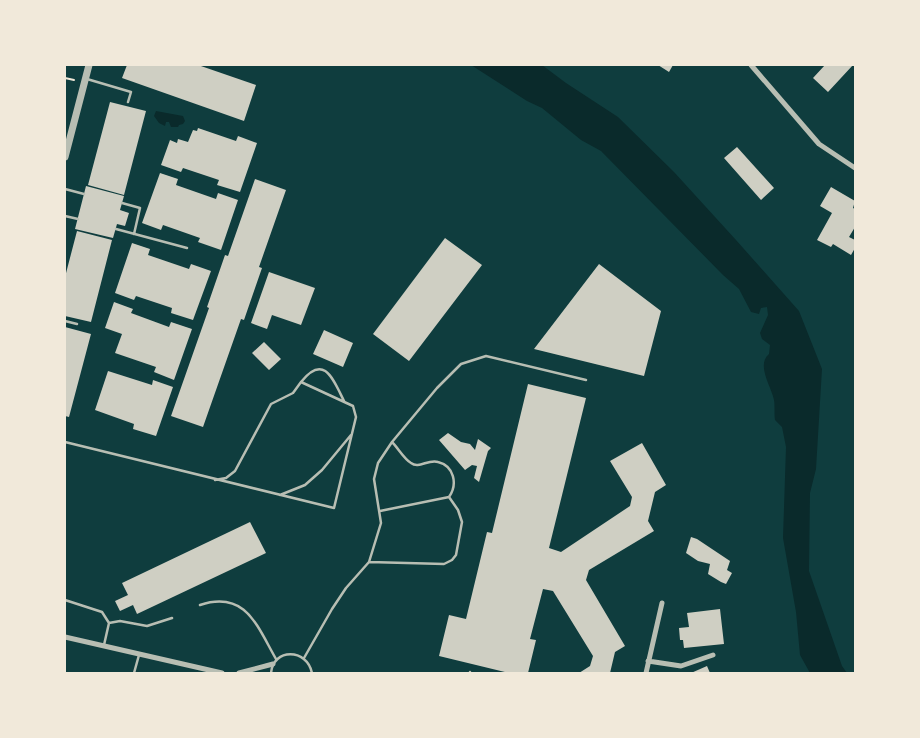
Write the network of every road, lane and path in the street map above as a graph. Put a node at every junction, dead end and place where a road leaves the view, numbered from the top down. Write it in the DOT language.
graph roads {
  1 [pos="89,65"];
  2 [pos="751,65"];
  3 [pos="85,78"];
  4 [pos="128,102"];
  5 [pos="65,156"];
  6 [pos="855,168"];
  7 [pos="65,189"];
  8 [pos="84,194"];
  9 [pos="122,203"];
  10 [pos="65,216"];
  11 [pos="78,219"];
  12 [pos="116,229"];
  13 [pos="134,234"];
  14 [pos="187,248"];
  15 [pos="65,321"];
  16 [pos="77,324"];
  17 [pos="586,380"];
  18 [pos="301,382"];
  19 [pos="344,402"];
  20 [pos="351,435"];
  21 [pos="65,442"];
  22 [pos="392,442"];
  23 [pos="215,480"];
  24 [pos="279,495"];
  25 [pos="448,497"];
  26 [pos="380,511"];
  27 [pos="369,562"];
  28 [pos="65,600"];
  29 [pos="662,604"];
  30 [pos="200,605"];
  31 [pos="172,618"];
  32 [pos="110,623"];
  33 [pos="65,637"];
  34 [pos="104,647"];
  35 [pos="139,654"];
  36 [pos="713,655"];
  37 [pos="304,658"];
  38 [pos="648,661"];
  39 [pos="274,662"];
  40 [pos="134,673"];
  41 [pos="222,673"];
  42 [pos="239,673"];
  43 [pos="271,673"];
  44 [pos="312,673"];
  45 [pos="646,673"];
  1 -- 3 [label="street"];
  2 -- 6 [label="street"];
  3 -- 4 [label="lane"];
  3 -- 5 [label="street"];
  7 -- 8 [label="lane"];
  9 -- 13 [label="lane"];
  10 -- 11 [label="lane"];
  12 -- 13 [label="lane"];
  13 -- 14 [label="lane"];
  15 -- 16 [label="lane"];
  17 -- 22 [label="lane"];
  18 -- 19 [label="lane"];
  18 -- 19 [label="lane"];
  18 -- 23 [label="lane"];
  19 -- 20 [label="lane"];
  20 -- 24 [label="lane"];
  20 -- 24 [label="lane"];
  21 -- 23 [label="lane"];
  22 -- 25 [label="lane"];
  22 -- 26 [label="lane"];
  23 -- 24 [label="lane"];
  25 -- 26 [label="lane"];
  25 -- 27 [label="lane"];
  26 -- 27 [label="lane"];
  27 -- 37 [label="lane"];
  28 -- 32 [label="lane"];
  29 -- 38 [label="street"];
  30 -- 39 [label="lane"];
  31 -- 32 [label="lane"];
  32 -- 34 [label="lane"];
  33 -- 34 [label="street"];
  34 -- 35 [label="street"];
  35 -- 40 [label="lane"];
  35 -- 41 [label="street"];
  36 -- 38 [label="street"];
  37 -- 39 [label="lane"];
  37 -- 44 [label="lane"];
  38 -- 45 [label="street"];
  39 -- 42 [label="street"];
  39 -- 43 [label="lane"];
}
